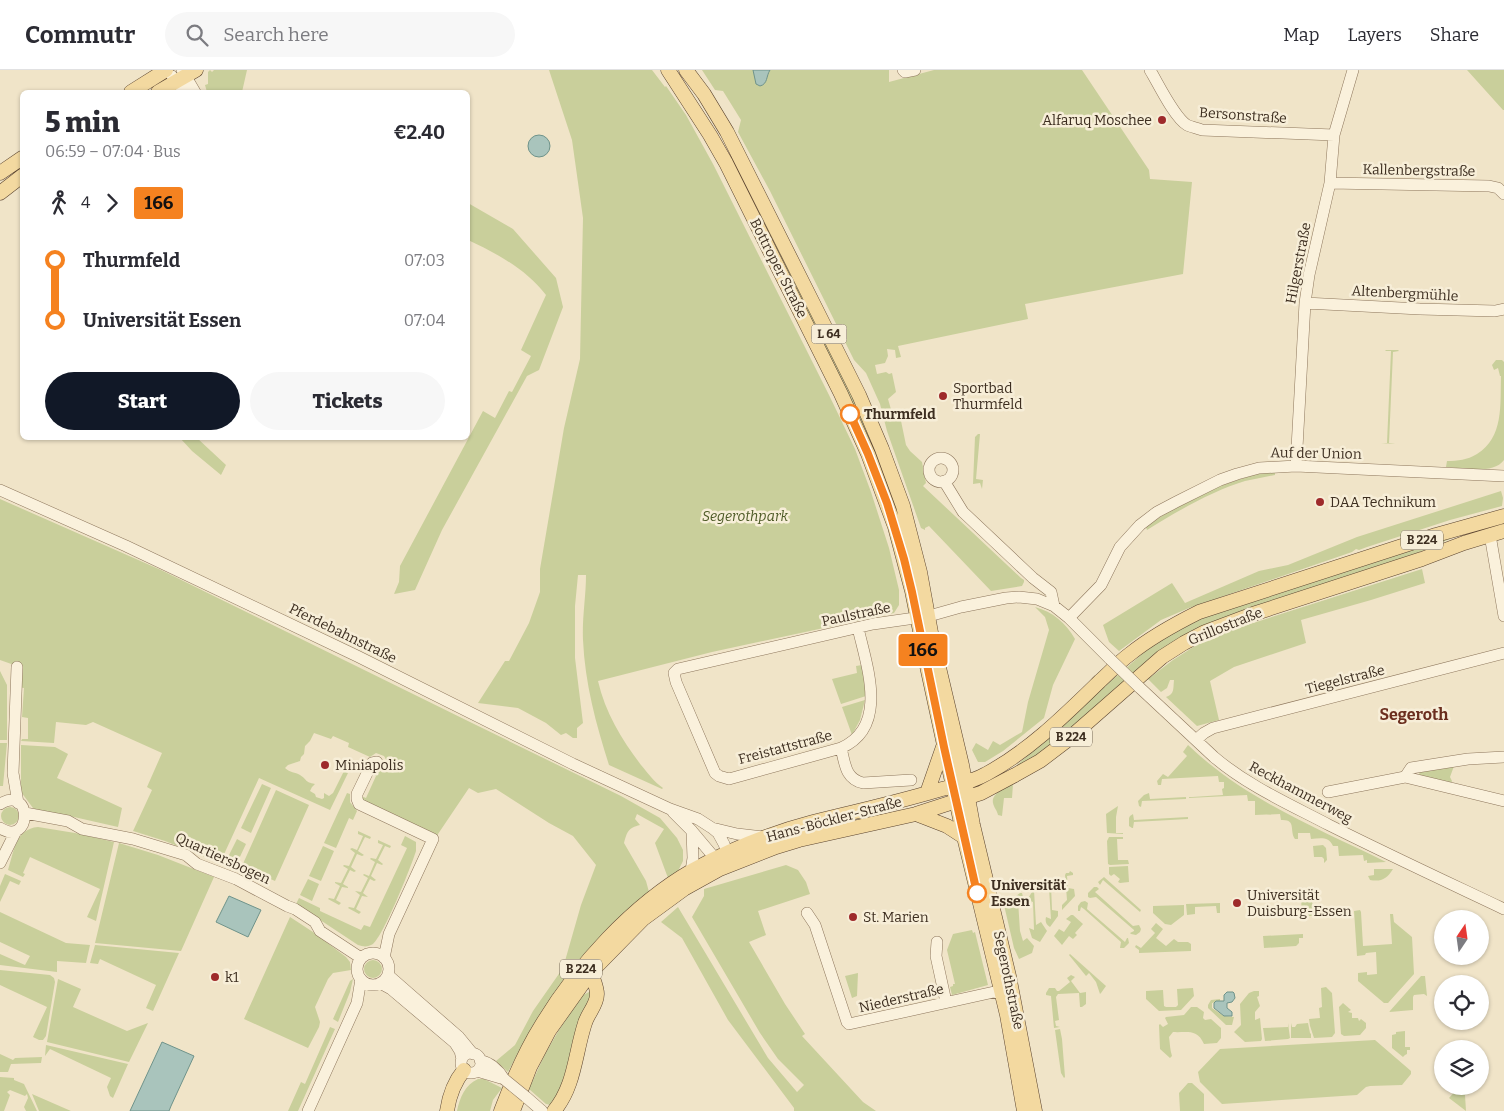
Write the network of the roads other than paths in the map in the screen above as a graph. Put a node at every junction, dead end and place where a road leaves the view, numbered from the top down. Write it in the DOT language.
graph roads {
  1 [pos="167,70"];
  2 [pos="668,70"];
  3 [pos="686,70"];
  4 [pos="902,70"];
  5 [pos="914,70"];
  6 [pos="1150,70"];
  7 [pos="1353,70"];
  8 [pos="146,76"];
  9 [pos="184,78"];
  10 [pos="133,90"];
  11 [pos="162,90"];
  12 [pos="193,90"];
  13 [pos="727,132"];
  14 [pos="710,134"];
  15 [pos="1334,135"];
  16 [pos="20,159"];
  17 [pos="0,173"];
  18 [pos="20,178"];
  19 [pos="1330,183"];
  20 [pos="0,193"];
  21 [pos="1504,194"];
  22 [pos="1305,303"];
  23 [pos="1504,309"];
  24 [pos="1296,466"];
  25 [pos="1504,476"];
  26 [pos="944,481"];
  27 [pos="0,490"];
  28 [pos="1504,516"];
  29 [pos="1504,531"];
  30 [pos="1490,535"];
  31 [pos="1033,578"];
  32 [pos="1029,598"];
  33 [pos="1054,606"];
  34 [pos="1504,616"];
  35 [pos="923,617"];
  36 [pos="1069,618"];
  37 [pos="858,628"];
  38 [pos="1504,653"];
  39 [pos="16,667"];
  40 [pos="1196,740"];
  41 [pos="944,747"];
  42 [pos="841,748"];
  43 [pos="1504,757"];
  44 [pos="377,762"];
  45 [pos="13,773"];
  46 [pos="1406,777"];
  47 [pos="724,778"];
  48 [pos="911,780"];
  49 [pos="959,784"];
  50 [pos="1328,792"];
  51 [pos="927,793"];
  52 [pos="962,799"];
  53 [pos="1504,801"];
  54 [pos="3,802"];
  55 [pos="18,802"];
  56 [pos="670,809"];
  57 [pos="25,813"];
  58 [pos="916,814"];
  59 [pos="712,828"];
  60 [pos="7,830"];
  61 [pos="692,831"];
  62 [pos="763,837"];
  63 [pos="964,837"];
  64 [pos="2,859"];
  65 [pos="724,861"];
  66 [pos="691,871"];
  67 [pos="1504,909"];
  68 [pos="807,913"];
  69 [pos="389,934"];
  70 [pos="937,942"];
  71 [pos="373,953"];
  72 [pos="361,958"];
  73 [pos="384,958"];
  74 [pos="591,972"];
  75 [pos="375,980"];
  76 [pos="1002,993"];
  77 [pos="946,1002"];
  78 [pos="1015,1002"];
  79 [pos="471,1063"];
  80 [pos="308,1111"];
  81 [pos="447,1111"];
  82 [pos="500,1111"];
  83 [pos="513,1111"];
  84 [pos="542,1111"];
  85 [pos="554,1111"];
  86 [pos="1024,1111"];
  87 [pos="1035,1111"];
  1 -- 8 [label="main road"];
  1 -- 9 [label="street"];
  2 -- 14 [label="main road, Bottroper Straße / L 64"];
  3 -- 13 [label="main road, Bottroper Straße / L 64"];
  4 -- 5 [label="street"];
  6 -- 15 [label="street, Bersonstraße"];
  7 -- 15 [label="street, Hilgerstraße"];
  8 -- 10 [label="main road"];
  9 -- 11 [label="main road"];
  9 -- 12 [label="street"];
  13 -- 14 [label="main road"];
  13 -- 35 [label="main road, Bottroper Straße / L 64"];
  14 -- 35 [label="main road, Bottroper Straße / L 64"];
  15 -- 19 [label="street, Hilgerstraße"];
  16 -- 17 [label="main road"];
  18 -- 20 [label="main road"];
  19 -- 21 [label="street, Kallenbergstraße"];
  19 -- 22 [label="street, Hilgerstraße"];
  22 -- 23 [label="street, Altenbergmühle"];
  22 -- 24 [label="street, Hilgerstraße"];
  24 -- 25 [label="street, Auf der Union"];
  24 -- 36 [label="street, Auf der Union"];
  26 -- 31 [label="street"];
  27 -- 56 [label="street, Pferdebahnstraße"];
  28 -- 49 [label="main road, Grillostraße / B 224"];
  29 -- 30 [label="main road, Grillostraße / B 224"];
  30 -- 34 [label="street"];
  30 -- 52 [label="main road, Grillostraße / B 224"];
  31 -- 32 [label="street"];
  31 -- 33 [label="street"];
  32 -- 33 [label="street, Paulstraße"];
  32 -- 35 [label="street, Paulstraße"];
  33 -- 36 [label="street, Paulstraße"];
  35 -- 37 [label="street, Paulstraße"];
  35 -- 41 [label="main road, Segerothstraße / L 64"];
  35 -- 49 [label="main road, Segerothstraße / L 64"];
  36 -- 40 [label="street, Reckhammerweg, bridge"];
  37 -- 42 [label="street, Freistattstraße"];
  37 -- 47 [label="street, Paulstraße"];
  38 -- 40 [label="street, Tiegelstraße"];
  39 -- 45 [label="street"];
  40 -- 67 [label="street, Reckhammerweg"];
  41 -- 49 [label="main road, Segerothstraße / L 64"];
  41 -- 51 [label="main road"];
  42 -- 47 [label="street, Freistattstraße"];
  42 -- 48 [label="street"];
  43 -- 46 [label="street"];
  44 -- 69 [label="street"];
  45 -- 54 [label="street"];
  45 -- 55 [label="street"];
  46 -- 50 [label="street"];
  46 -- 53 [label="street"];
  49 -- 51 [label="main road, Hans-Böckler-Straße / B 224"];
  49 -- 52 [label="main road, Segerothstraße / L 64"];
  51 -- 62 [label="main road, Hans-Böckler-Straße / B 224"];
  52 -- 58 [label="main road, Hans-Böckler-Straße / B 224"];
  52 -- 63 [label="main road, Segerothstraße / L 64"];
  52 -- 78 [label="main road, Segerothstraße / L 64"];
  54 -- 55 [label="street"];
  55 -- 57 [label="street"];
  56 -- 59 [label="street, Pferdebahnstraße"];
  56 -- 61 [label="street, Pferdebahnstraße"];
  57 -- 60 [label="street"];
  57 -- 72 [label="street, Quartiersbogen"];
  58 -- 63 [label="main road"];
  58 -- 65 [label="main road, Hans-Böckler-Straße / B 224"];
  59 -- 62 [label="street"];
  59 -- 65 [label="street, Pferdebahnstraße"];
  60 -- 64 [label="street"];
  61 -- 65 [label="street, Pferdebahnstraße"];
  61 -- 66 [label="street"];
  62 -- 65 [label="main road, Hans-Böckler-Straße / B 224"];
  63 -- 76 [label="main road, Segerothstraße / L 64"];
  65 -- 66 [label="main road, Hans-Böckler-Straße / B 224"];
  65 -- 74 [label="main road, Hans-Böckler-Straße / B 224"];
  66 -- 82 [label="main road, Hans-Böckler-Straße / B 224"];
  68 -- 77 [label="street, Niederstraße"];
  69 -- 71 [label="street"];
  69 -- 73 [label="street"];
  70 -- 77 [label="street"];
  71 -- 72 [label="street"];
  71 -- 73 [label="street"];
  72 -- 75 [label="street"];
  73 -- 75 [label="street"];
  74 -- 83 [label="main road, Hans-Böckler-Straße / B 224"];
  74 -- 85 [label="main road"];
  75 -- 79 [label="street"];
  75 -- 80 [label="street"];
  76 -- 77 [label="street, Niederstraße"];
  76 -- 78 [label="street"];
  76 -- 86 [label="main road, Segerothstraße / L 64"];
  78 -- 87 [label="main road, Segerothstraße / L 64"];
  79 -- 81 [label="main road"];
  79 -- 84 [label="street, bridge"];
}
